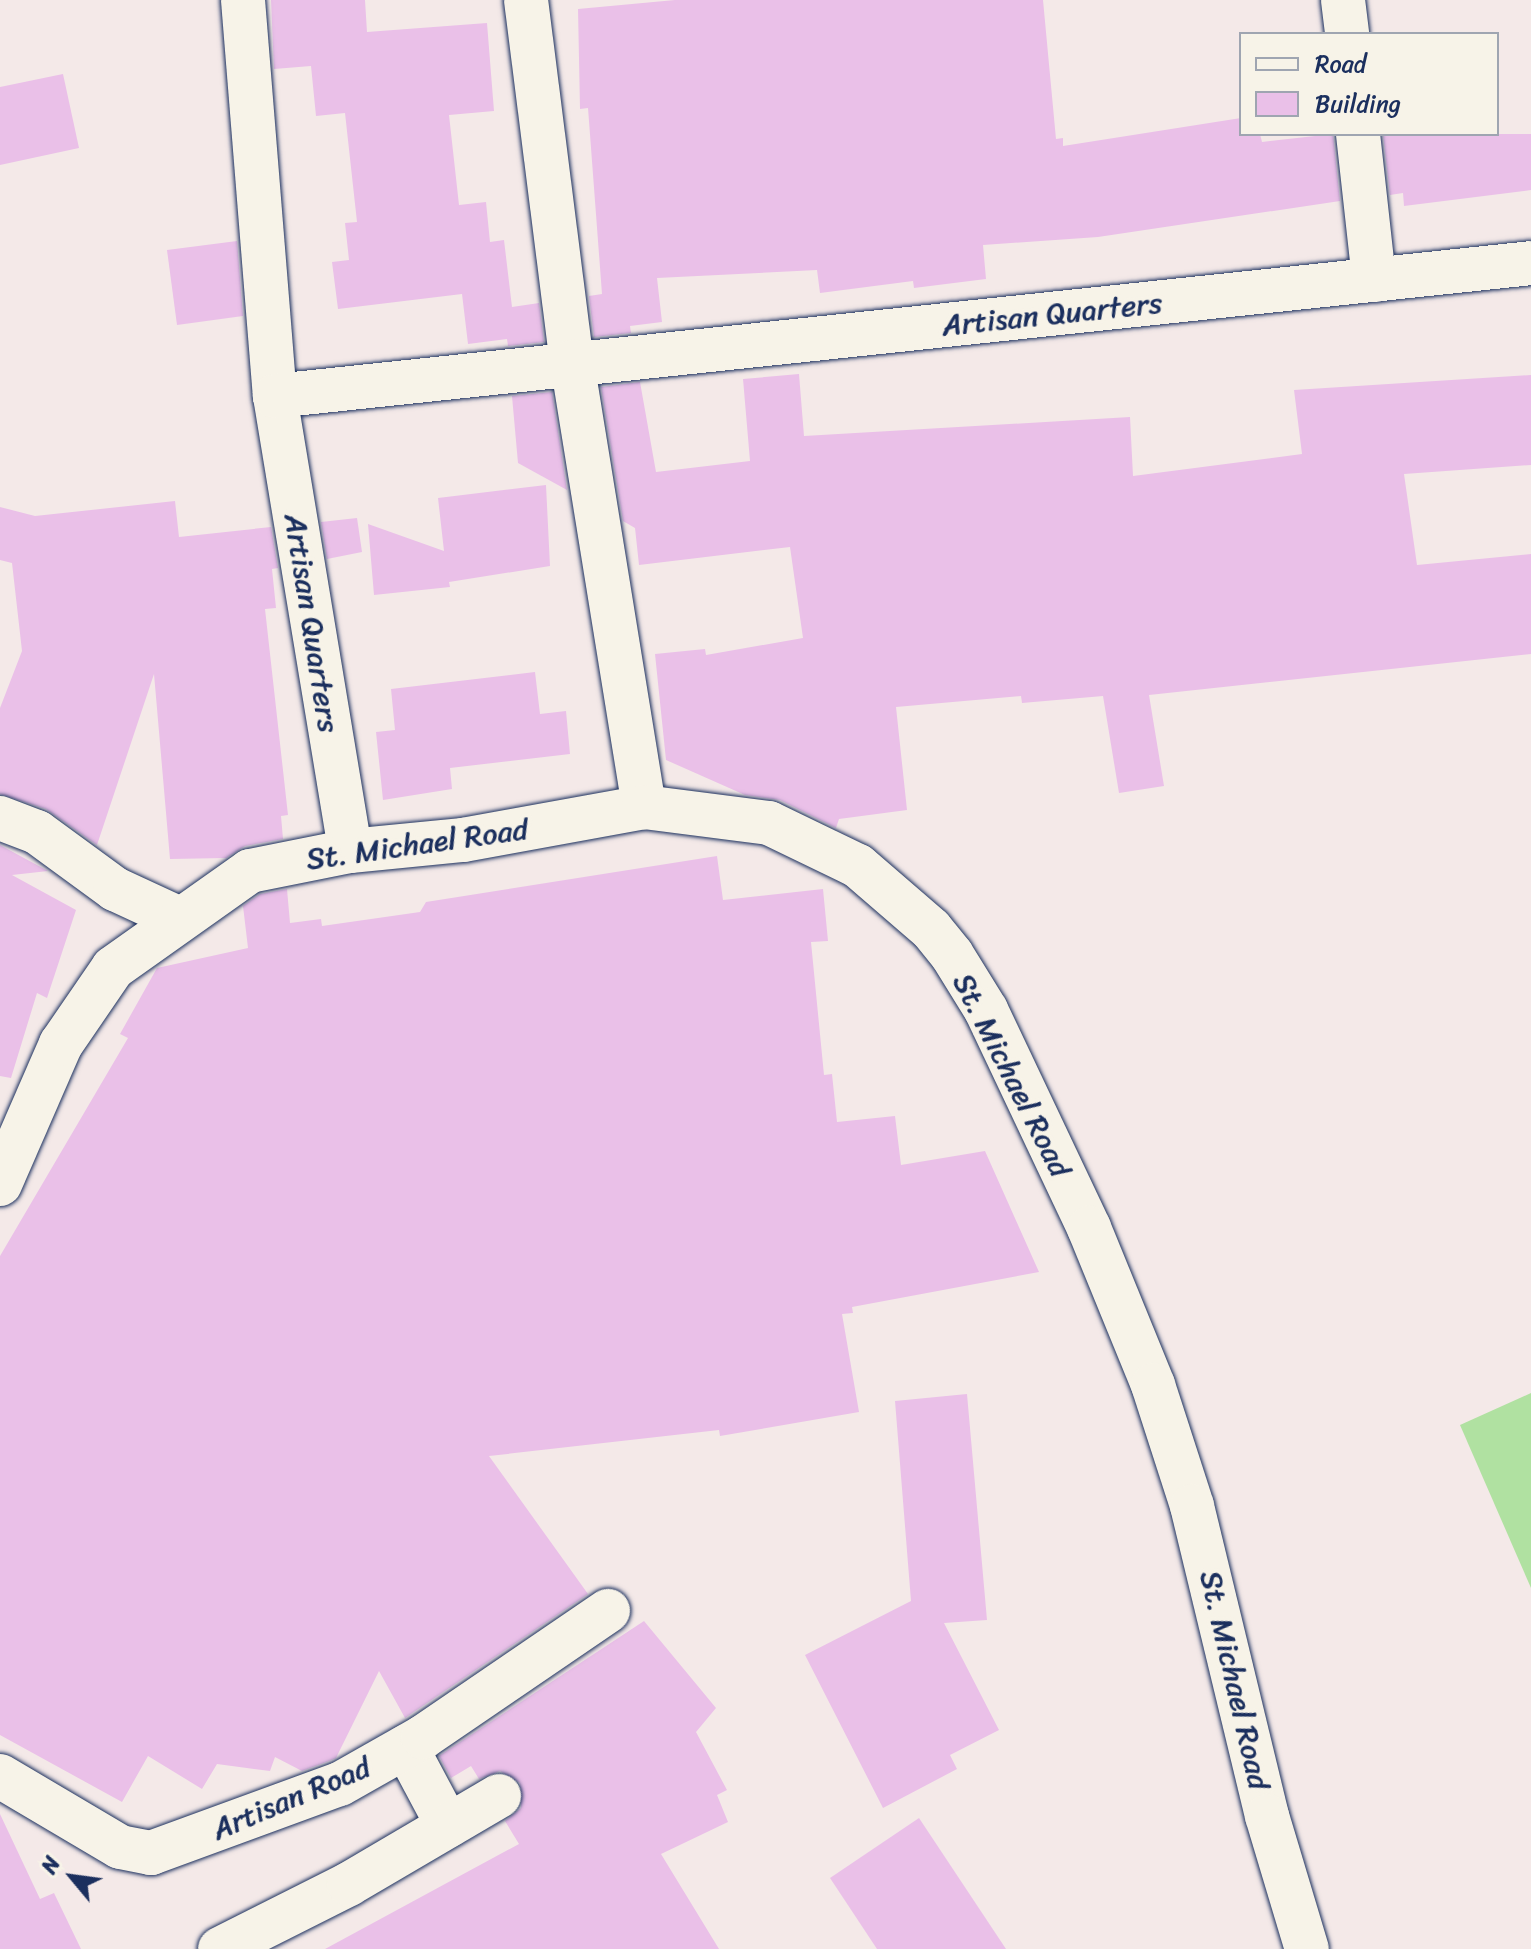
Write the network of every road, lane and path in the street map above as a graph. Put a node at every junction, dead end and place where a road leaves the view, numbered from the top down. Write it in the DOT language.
graph roads {
  1 [pos="243,0"];
  2 [pos="526,0"];
  3 [pos="1343,0"];
  4 [pos="1347,32"];
  5 [pos="1358,136"];
  6 [pos="1531,263"];
  7 [pos="1374,280"];
  8 [pos="572,362"];
  9 [pos="275,396"];
  10 [pos="644,807"];
  11 [pos="0,818"];
  12 [pos="350,851"];
  13 [pos="180,919"];
  14 [pos="0,1184"];
  15 [pos="608,1611"];
  16 [pos="406,1747"];
  17 [pos="0,1776"];
  18 [pos="499,1796"];
  19 [pos="448,1826"];
  20 [pos="220,1949"];
  21 [pos="1307,1949"];
  1 -- 9 [label="street, Artisan Quarters"];
  2 -- 8 [label="street"];
  3 -- 4 [label="street"];
  5 -- 7 [label="street"];
  6 -- 7 [label="street, Artisan Quarters"];
  7 -- 8 [label="street, Artisan Quarters"];
  8 -- 9 [label="street, Artisan Quarters"];
  8 -- 10 [label="street"];
  9 -- 12 [label="street, Artisan Quarters"];
  10 -- 12 [label="street, St. Michael Road"];
  10 -- 21 [label="street, St. Michael Road"];
  11 -- 13 [label="street"];
  12 -- 13 [label="street, St. Michael Road"];
  13 -- 14 [label="street"];
  15 -- 16 [label="street, Artisan Road"];
  16 -- 17 [label="street, Artisan Road"];
  16 -- 19 [label="street"];
  18 -- 19 [label="street"];
  19 -- 20 [label="street"];
}
